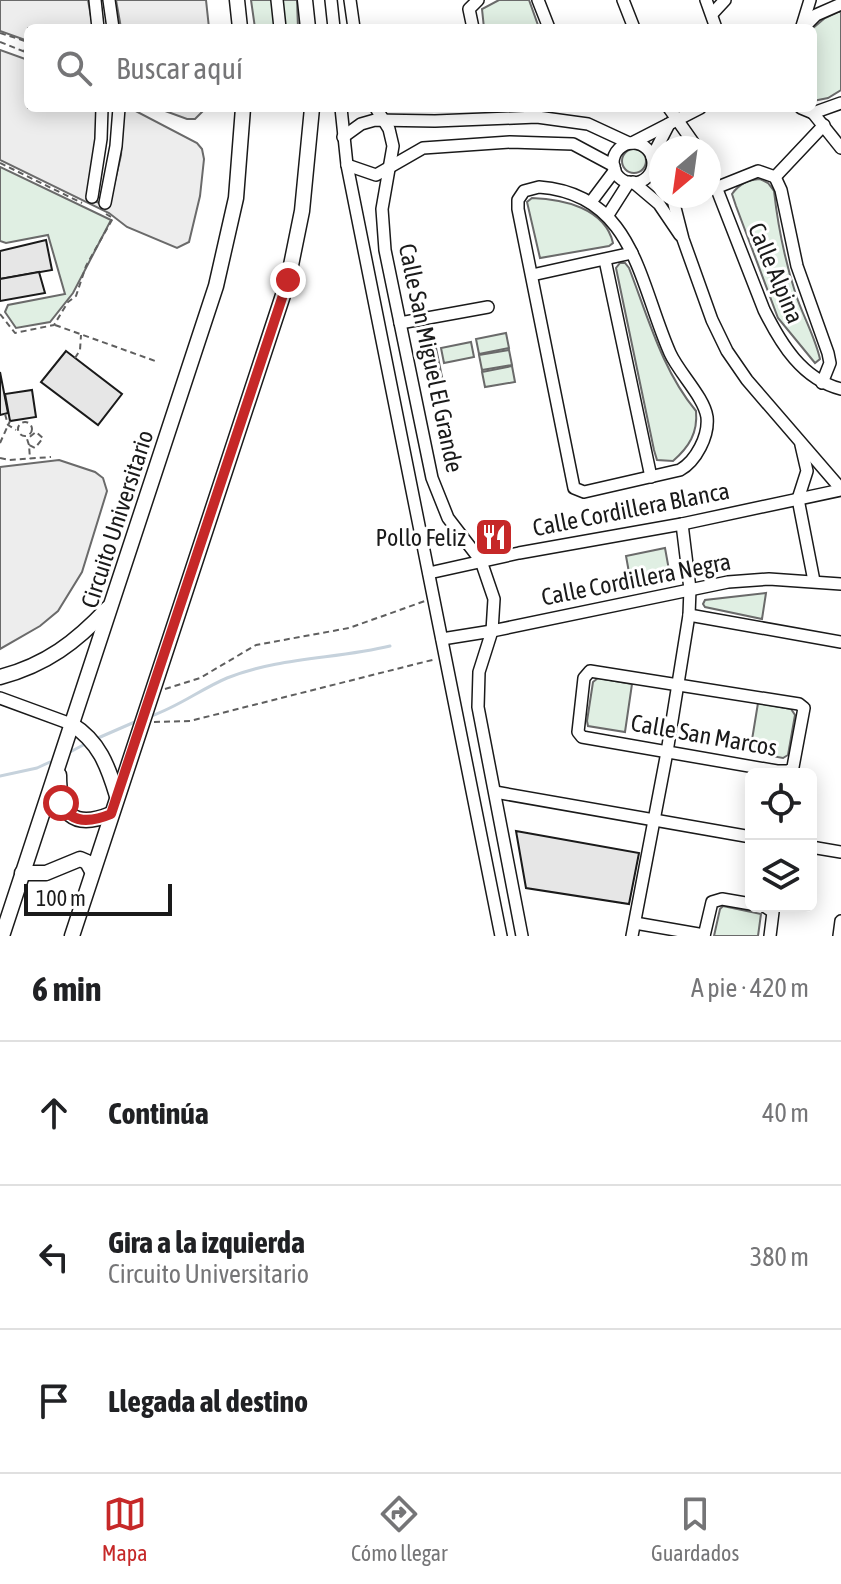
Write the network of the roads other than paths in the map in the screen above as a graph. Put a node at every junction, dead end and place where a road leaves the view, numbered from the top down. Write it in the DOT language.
graph roads {
  1 [pos="95,0"];
  2 [pos="109,0"];
  3 [pos="237,0"];
  4 [pos="277,0"];
  5 [pos="305,0"];
  6 [pos="331,0"];
  7 [pos="350,0"];
  8 [pos="478,0"];
  9 [pos="538,0"];
  10 [pos="623,0"];
  11 [pos="706,0"];
  12 [pos="725,0"];
  13 [pos="810,0"];
  14 [pos="841,4"];
  15 [pos="712,14"];
  16 [pos="98,24"];
  17 [pos="112,24"];
  18 [pos="240,24"];
  19 [pos="280,24"];
  20 [pos="308,24"];
  21 [pos="334,24"];
  22 [pos="353,24"];
  23 [pos="472,24"];
  24 [pos="547,24"];
  25 [pos="632,24"];
  26 [pos="715,24"];
  27 [pos="803,24"];
  28 [pos="806,24"];
  29 [pos="841,103"];
  30 [pos="103,112"];
  31 [pos="119,112"];
  32 [pos="243,112"];
  33 [pos="312,112"];
  34 [pos="341,112"];
  35 [pos="379,112"];
  36 [pos="817,112"];
  37 [pos="813,113"];
  38 [pos="670,114"];
  39 [pos="384,119"];
  40 [pos="824,125"];
  41 [pos="661,136"];
  42 [pos="687,136"];
  43 [pos="343,137"];
  44 [pos="630,143"];
  45 [pos="841,148"];
  46 [pos="649,152"];
  47 [pos="347,165"];
  48 [pos="614,168"];
  49 [pos="389,169"];
  50 [pos="649,171"];
  51 [pos="775,177"];
  52 [pos="631,182"];
  53 [pos="721,186"];
  54 [pos="721,195"];
  55 [pos="88,201"];
  56 [pos="591,202"];
  57 [pos="102,207"];
  58 [pos="675,208"];
  59 [pos="608,215"];
  60 [pos="683,239"];
  61 [pos="632,253"];
  62 [pos="605,260"];
  63 [pos="532,275"];
  64 [pos="488,307"];
  65 [pos="400,323"];
  66 [pos="822,383"];
  67 [pos="841,389"];
  68 [pos="800,441"];
  69 [pos="651,477"];
  70 [pos="841,490"];
  71 [pos="798,499"];
  72 [pos="682,524"];
  73 [pos="481,561"];
  74 [pos="429,573"];
  75 [pos="814,581"];
  76 [pos="841,584"];
  77 [pos="690,589"];
  78 [pos="114,601"];
  79 [pos="689,615"];
  80 [pos="492,631"];
  81 [pos="442,639"];
  82 [pos="841,642"];
  83 [pos="0,677"];
  84 [pos="677,683"];
  85 [pos="0,698"];
  86 [pos="71,724"];
  87 [pos="667,752"];
  88 [pos="58,763"];
  89 [pos="495,792"];
  90 [pos="117,796"];
  91 [pos="111,814"];
  92 [pos="653,821"];
  93 [pos="745,836"];
  94 [pos="817,848"];
  95 [pos="841,852"];
  96 [pos="92,871"];
  97 [pos="22,873"];
  98 [pos="745,904"];
  99 [pos="773,912"];
  100 [pos="841,921"];
  101 [pos="634,930"];
  102 [pos="704,935"];
  103 [pos="2,936"];
  104 [pos="72,936"];
  105 [pos="501,936"];
  106 [pos="522,936"];
  107 [pos="770,936"];
  108 [pos="839,936"];
  1 -- 16 [label="street"];
  2 -- 17 [label="street"];
  3 -- 18 [label="main road"];
  4 -- 19 [label="street"];
  5 -- 20 [label="main road"];
  6 -- 21 [label="street"];
  7 -- 22 [label="street"];
  8 -- 23 [label="street"];
  9 -- 24 [label="street"];
  10 -- 25 [label="street"];
  11 -- 15 [label="street"];
  12 -- 15 [label="street"];
  13 -- 27 [label="street"];
  14 -- 28 [label="street"];
  15 -- 26 [label="street"];
  29 -- 36 [label="street"];
  30 -- 55 [label="street"];
  31 -- 57 [label="street"];
  32 -- 78 [label="main road, Circuito Universitario"];
  33 -- 90 [label="main road"];
  34 -- 43 [label="street, Calle San Miguel El Grande"];
  35 -- 39 [label="street, Calle San Miguel El Grande"];
  37 -- 40 [label="street"];
  38 -- 41 [label="street"];
  38 -- 42 [label="street"];
  38 -- 44 [label="street"];
  39 -- 43 [label="street"];
  39 -- 44 [label="street"];
  39 -- 49 [label="street, Calle San Miguel El Grande"];
  40 -- 45 [label="street"];
  40 -- 51 [label="street"];
  43 -- 47 [label="street, Calle San Miguel El Grande"];
  44 -- 46 [label="street"];
  44 -- 48 [label="street"];
  47 -- 49 [label="street"];
  47 -- 74 [label="street, Calle San Miguel El Grande"];
  48 -- 49 [label="street"];
  48 -- 52 [label="street"];
  48 -- 56 [label="street"];
  49 -- 65 [label="street, Calle San Miguel El Grande"];
  50 -- 52 [label="street"];
  51 -- 53 [label="street"];
  51 -- 66 [label="street, Calle Alpina"];
  52 -- 59 [label="street"];
  52 -- 60 [label="street"];
  54 -- 66 [label="street, Calle Alpina"];
  56 -- 59 [label="street"];
  56 -- 63 [label="street"];
  58 -- 60 [label="street"];
  59 -- 61 [label="street"];
  60 -- 68 [label="street"];
  61 -- 62 [label="street"];
  61 -- 69 [label="street"];
  62 -- 63 [label="street"];
  62 -- 69 [label="street"];
  63 -- 69 [label="street"];
  64 -- 65 [label="street"];
  65 -- 73 [label="street, Calle San Miguel El Grande"];
  66 -- 67 [label="street, Calle Alpina"];
  68 -- 70 [label="street"];
  68 -- 71 [label="street"];
  70 -- 71 [label="street, Calle Cordillera Blanca"];
  71 -- 72 [label="street, Calle Cordillera Blanca"];
  71 -- 75 [label="street"];
  72 -- 73 [label="street, Calle Cordillera Blanca"];
  72 -- 77 [label="street"];
  73 -- 74 [label="street, Calle Cordillera Blanca"];
  73 -- 80 [label="street, Calle San Miguel El Grande"];
  74 -- 81 [label="street, Calle San Miguel El Grande"];
  75 -- 76 [label="street, Calle Cordillera Negra"];
  75 -- 77 [label="street, Calle Cordillera Negra"];
  77 -- 79 [label="street"];
  77 -- 80 [label="street, Calle Cordillera Negra"];
  78 -- 83 [label="main road"];
  78 -- 86 [label="main road, Circuito Universitario"];
  79 -- 82 [label="street"];
  79 -- 84 [label="street"];
  80 -- 81 [label="street, Calle Cordillera Negra"];
  80 -- 89 [label="street, Calle San Miguel El Grande"];
  81 -- 105 [label="street, Calle San Miguel El Grande"];
  84 -- 87 [label="street"];
  84 -- 87 [label="street, Calle San Marcos"];
  84 -- 87 [label="street, Calle San Marcos"];
  85 -- 86 [label="street"];
  86 -- 88 [label="main road, Circuito Universitario"];
  86 -- 90 [label="main road"];
  87 -- 92 [label="street"];
  88 -- 91 [label="main road"];
  88 -- 97 [label="main road, Circuito Universitario"];
  89 -- 92 [label="street"];
  89 -- 106 [label="street, Calle San Miguel El Grande"];
  90 -- 91 [label="main road"];
  91 -- 96 [label="main road"];
  92 -- 93 [label="street"];
  92 -- 101 [label="street"];
  94 -- 95 [label="street"];
  96 -- 97 [label="main road"];
  96 -- 104 [label="main road"];
  97 -- 103 [label="main road, Circuito Universitario"];
  98 -- 102 [label="street"];
  99 -- 107 [label="street"];
  100 -- 108 [label="street"];
  101 -- 102 [label="street"];
}
